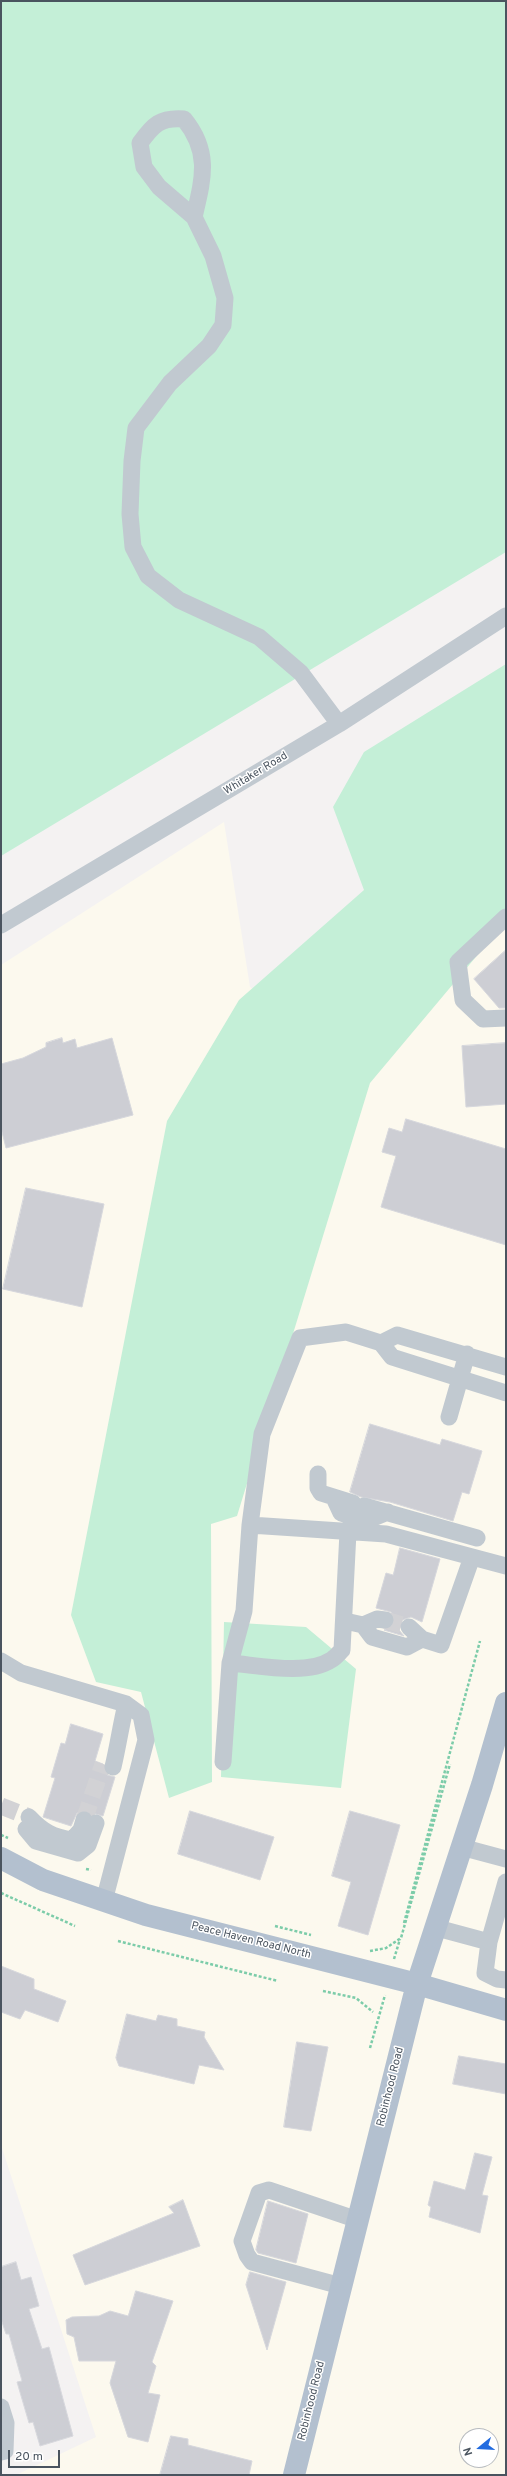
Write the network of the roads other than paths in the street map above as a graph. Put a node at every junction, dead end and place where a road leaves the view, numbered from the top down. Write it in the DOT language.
graph roads {
  1 [pos="194,217"];
  2 [pos="506,616"];
  3 [pos="339,724"];
  4 [pos="506,917"];
  5 [pos="1,925"];
  6 [pos="506,1018"];
  7 [pos="381,1343"];
  8 [pos="467,1354"];
  9 [pos="506,1367"];
  10 [pos="458,1378"];
  11 [pos="506,1393"];
  12 [pos="449,1417"];
  13 [pos="318,1474"];
  14 [pos="334,1498"];
  15 [pos="388,1512"];
  16 [pos="250,1525"];
  17 [pos="348,1532"];
  18 [pos="477,1538"];
  19 [pos="472,1557"];
  20 [pos="506,1566"];
  21 [pos="385,1620"];
  22 [pos="345,1621"];
  23 [pos="362,1625"];
  24 [pos="409,1627"];
  25 [pos="422,1639"];
  26 [pos="1,1661"];
  27 [pos="230,1663"];
  28 [pos="506,1703"];
  29 [pos="126,1704"];
  30 [pos="223,1762"];
  31 [pos="108,1765"];
  32 [pos="90,1822"];
  33 [pos="28,1823"];
  34 [pos="461,1848"];
  35 [pos="1,1858"];
  36 [pos="506,1859"];
  37 [pos="506,1882"];
  38 [pos="104,1901"];
  39 [pos="437,1928"];
  40 [pos="489,1942"];
  41 [pos="502,1980"];
  42 [pos="417,1984"];
  43 [pos="498,2008"];
  44 [pos="358,2220"];
  45 [pos="341,2286"];
  46 [pos="1,2407"];
  47 [pos="1,2452"];
  48 [pos="294,2475"];
  1 -- 1 [label="street"];
  1 -- 3 [label="street"];
  2 -- 3 [label="street, Whitaker Road"];
  3 -- 5 [label="street, Whitaker Road"];
  4 -- 6 [label="street"];
  7 -- 8 [label="street"];
  7 -- 10 [label="street"];
  7 -- 16 [label="street"];
  8 -- 9 [label="street"];
  8 -- 10 [label="street"];
  10 -- 11 [label="street"];
  10 -- 12 [label="street"];
  13 -- 14 [label="street"];
  14 -- 15 [label="street"];
  14 -- 15 [label="street"];
  15 -- 18 [label="street"];
  16 -- 17 [label="street"];
  16 -- 27 [label="street"];
  17 -- 19 [label="street"];
  17 -- 22 [label="street"];
  19 -- 20 [label="street"];
  19 -- 25 [label="street"];
  21 -- 23 [label="street"];
  22 -- 23 [label="street"];
  22 -- 27 [label="street"];
  23 -- 25 [label="street"];
  24 -- 25 [label="street"];
  26 -- 29 [label="street"];
  27 -- 30 [label="street"];
  28 -- 34 [label="main road, Robinhood Road"];
  29 -- 31 [label="street"];
  29 -- 38 [label="street"];
  32 -- 33 [label="street"];
  34 -- 36 [label="street"];
  34 -- 39 [label="main road, Robinhood Road"];
  35 -- 38 [label="main road, Peace Haven Road North"];
  37 -- 40 [label="street"];
  38 -- 42 [label="main road, Peace Haven Road North"];
  39 -- 40 [label="street"];
  39 -- 42 [label="main road, Robinhood Road"];
  40 -- 41 [label="street"];
  41 -- 43 [label="street"];
  42 -- 43 [label="main road, Peace Haven Road North"];
  42 -- 44 [label="main road, Robinhood Road"];
  44 -- 45 [label="main road, Robinhood Road"];
  44 -- 45 [label="street"];
  45 -- 48 [label="main road, Robinhood Road"];
  46 -- 47 [label="street"];
}
